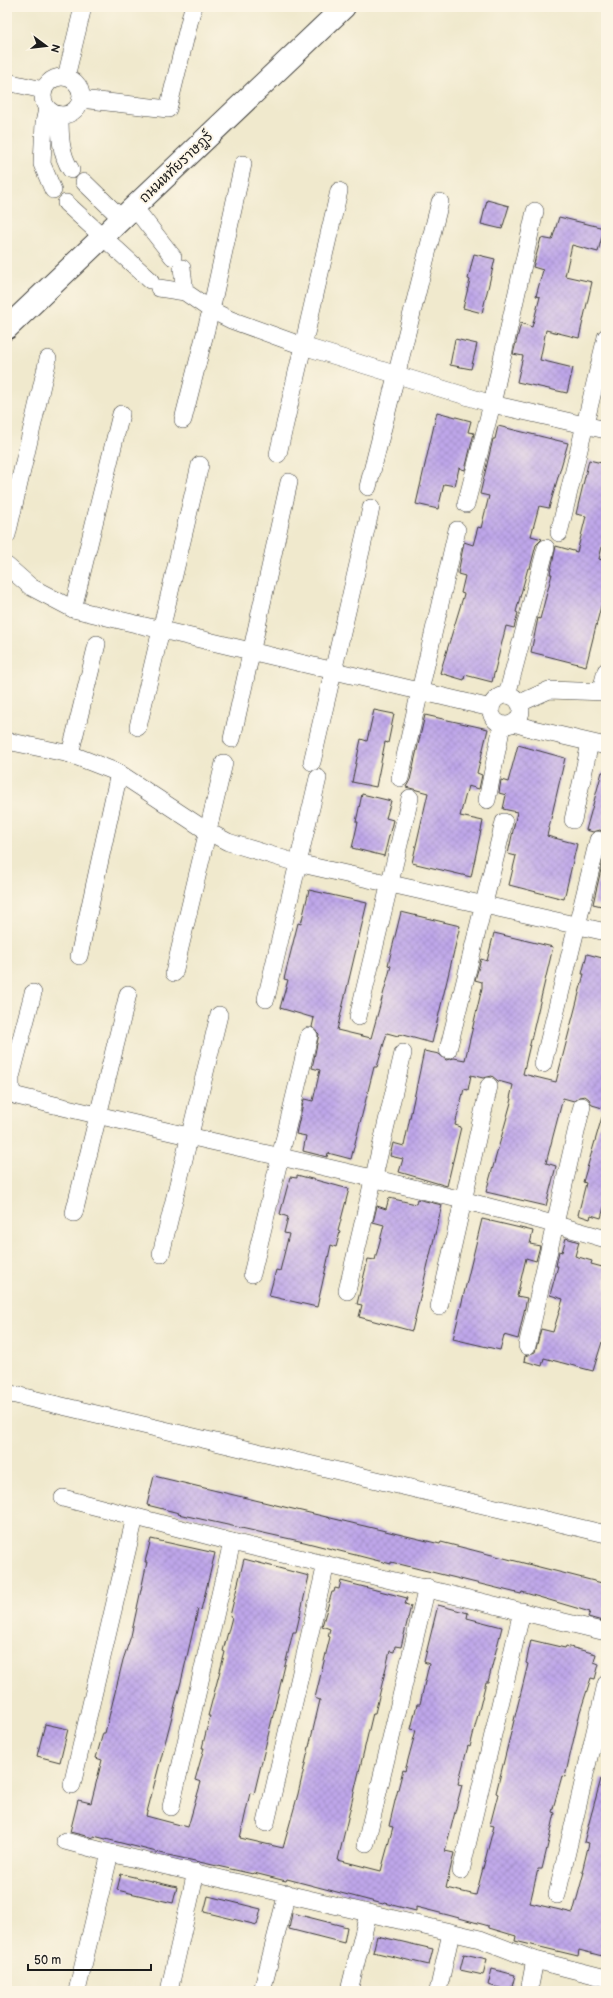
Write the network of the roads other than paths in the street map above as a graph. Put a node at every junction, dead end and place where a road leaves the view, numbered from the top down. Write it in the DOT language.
graph roads {
  1 [pos="83,7"];
  2 [pos="193,7"];
  3 [pos="344,7"];
  4 [pos="66,77"];
  5 [pos="7,82"];
  6 [pos="44,90"];
  7 [pos="81,99"];
  8 [pos="54,112"];
  9 [pos="243,164"];
  10 [pos="71,170"];
  11 [pos="84,182"];
  12 [pos="53,190"];
  13 [pos="339,191"];
  14 [pos="440,202"];
  15 [pos="66,203"];
  16 [pos="535,211"];
  17 [pos="128,213"];
  18 [pos="102,237"];
  19 [pos="185,292"];
  20 [pos="211,310"];
  21 [pos="7,328"];
  22 [pos="606,337"];
  23 [pos="303,346"];
  24 [pos="48,359"];
  25 [pos="396,375"];
  26 [pos="492,404"];
  27 [pos="121,414"];
  28 [pos="183,420"];
  29 [pos="585,426"];
  30 [pos="606,430"];
  31 [pos="278,454"];
  32 [pos="200,465"];
  33 [pos="289,482"];
  34 [pos="368,487"];
  35 [pos="466,504"];
  36 [pos="371,508"];
  37 [pos="457,530"];
  38 [pos="559,533"];
  39 [pos="7,535"];
  40 [pos="546,548"];
  41 [pos="7,566"];
  42 [pos="73,609"];
  43 [pos="161,630"];
  44 [pos="97,644"];
  45 [pos="251,652"];
  46 [pos="606,670"];
  47 [pos="333,672"];
  48 [pos="604,691"];
  49 [pos="420,692"];
  50 [pos="513,699"];
  51 [pos="491,708"];
  52 [pos="508,724"];
  53 [pos="138,727"];
  54 [pos="232,739"];
  55 [pos="7,741"];
  56 [pos="598,745"];
  57 [pos="70,754"];
  58 [pos="224,763"];
  59 [pos="119,773"];
  60 [pos="400,778"];
  61 [pos="410,798"];
  62 [pos="487,800"];
  63 [pos="573,820"];
  64 [pos="504,822"];
  65 [pos="207,831"];
  66 [pos="598,840"];
  67 [pos="297,863"];
  68 [pos="390,884"];
  69 [pos="482,906"];
  70 [pos="576,925"];
  71 [pos="606,932"];
  72 [pos="79,956"];
  73 [pos="174,973"];
  74 [pos="33,993"];
  75 [pos="128,994"];
  76 [pos="266,999"];
  77 [pos="219,1015"];
  78 [pos="358,1017"];
  79 [pos="309,1036"];
  80 [pos="448,1050"];
  81 [pos="403,1052"];
  82 [pos="543,1064"];
  83 [pos="489,1086"];
  84 [pos="582,1106"];
  85 [pos="99,1116"];
  86 [pos="189,1137"];
  87 [pos="280,1158"];
  88 [pos="372,1180"];
  89 [pos="464,1199"];
  90 [pos="74,1212"];
  91 [pos="556,1225"];
  92 [pos="606,1240"];
  93 [pos="161,1254"];
  94 [pos="252,1274"];
  95 [pos="347,1291"];
  96 [pos="439,1307"];
  97 [pos="527,1346"];
  98 [pos="7,1393"];
  99 [pos="63,1498"];
  100 [pos="135,1517"];
  101 [pos="606,1534"];
  102 [pos="232,1542"];
  103 [pos="326,1564"];
  104 [pos="427,1587"];
  105 [pos="522,1611"];
  106 [pos="606,1632"];
  107 [pos="606,1684"];
  108 [pos="72,1785"];
  109 [pos="171,1807"];
  110 [pos="266,1824"];
  111 [pos="66,1841"];
  112 [pos="366,1843"];
  113 [pos="110,1853"];
  114 [pos="461,1871"];
  115 [pos="196,1872"];
  116 [pos="287,1893"];
  117 [pos="557,1895"];
  118 [pos="368,1914"];
  119 [pos="451,1933"];
  120 [pos="535,1960"];
  121 [pos="606,1978"];
  122 [pos="77,1991"];
  123 [pos="169,1991"];
  124 [pos="262,1991"];
  125 [pos="350,1991"];
  126 [pos="438,1991"];
  127 [pos="529,1991"];
  1 -- 4 [label="street"];
  2 -- 7 [label="street"];
  3 -- 17 [label="main road, ถนนหทัยราษฎร์"];
  4 -- 6 [label="street"];
  4 -- 7 [label="street"];
  5 -- 6 [label="street"];
  6 -- 8 [label="street"];
  7 -- 8 [label="street"];
  8 -- 10 [label="street"];
  8 -- 12 [label="street"];
  9 -- 20 [label="street"];
  11 -- 17 [label="street"];
  13 -- 23 [label="street"];
  14 -- 25 [label="street"];
  15 -- 18 [label="street"];
  16 -- 26 [label="street"];
  17 -- 18 [label="main road, ถนนหทัยราษฎร์"];
  17 -- 19 [label="street"];
  18 -- 19 [label="street"];
  18 -- 21 [label="main road, ถนนหทัยราษฎร์"];
  19 -- 20 [label="street"];
  20 -- 23 [label="street"];
  20 -- 28 [label="street"];
  22 -- 29 [label="street"];
  23 -- 25 [label="street"];
  23 -- 31 [label="street"];
  24 -- 39 [label="street"];
  25 -- 26 [label="street"];
  25 -- 34 [label="street"];
  26 -- 29 [label="street"];
  26 -- 35 [label="street"];
  27 -- 42 [label="street"];
  29 -- 30 [label="street"];
  29 -- 38 [label="street"];
  32 -- 43 [label="street"];
  33 -- 45 [label="street"];
  36 -- 47 [label="street"];
  37 -- 49 [label="street"];
  40 -- 50 [label="street"];
  41 -- 42 [label="street"];
  42 -- 43 [label="street"];
  43 -- 45 [label="street"];
  43 -- 53 [label="street"];
  44 -- 57 [label="street"];
  45 -- 47 [label="street"];
  45 -- 54 [label="street"];
  46 -- 48 [label="street"];
  47 -- 49 [label="street"];
  47 -- 67 [label="street"];
  48 -- 50 [label="street"];
  49 -- 51 [label="street"];
  49 -- 60 [label="street"];
  50 -- 51 [label="street"];
  50 -- 52 [label="street"];
  51 -- 52 [label="street"];
  52 -- 56 [label="street"];
  52 -- 62 [label="street"];
  55 -- 57 [label="street"];
  56 -- 63 [label="street"];
  57 -- 59 [label="street"];
  58 -- 65 [label="street"];
  59 -- 65 [label="street"];
  59 -- 72 [label="street"];
  61 -- 68 [label="street"];
  64 -- 69 [label="street"];
  65 -- 67 [label="street"];
  65 -- 73 [label="street"];
  66 -- 70 [label="street"];
  67 -- 68 [label="street"];
  67 -- 76 [label="street"];
  68 -- 69 [label="street"];
  68 -- 78 [label="street"];
  69 -- 70 [label="street"];
  69 -- 80 [label="street"];
  70 -- 71 [label="street"];
  70 -- 82 [label="street"];
  74 -- 85 [label="street"];
  75 -- 85 [label="street"];
  77 -- 86 [label="street"];
  79 -- 87 [label="street"];
  81 -- 88 [label="street"];
  83 -- 89 [label="street"];
  84 -- 91 [label="street"];
  85 -- 86 [label="street"];
  85 -- 90 [label="street"];
  86 -- 87 [label="street"];
  86 -- 93 [label="street"];
  87 -- 88 [label="street"];
  87 -- 94 [label="street"];
  88 -- 89 [label="street"];
  88 -- 95 [label="street"];
  89 -- 91 [label="street"];
  89 -- 96 [label="street"];
  91 -- 92 [label="street"];
  91 -- 97 [label="street"];
  98 -- 101 [label="street"];
  99 -- 100 [label="street"];
  100 -- 102 [label="street"];
  100 -- 108 [label="street"];
  102 -- 103 [label="street"];
  102 -- 109 [label="street"];
  103 -- 104 [label="street"];
  103 -- 110 [label="street"];
  104 -- 105 [label="street"];
  104 -- 112 [label="street"];
  105 -- 106 [label="street"];
  105 -- 114 [label="street"];
  107 -- 117 [label="street"];
  111 -- 113 [label="street"];
  113 -- 115 [label="street"];
  113 -- 122 [label="street"];
  115 -- 116 [label="street"];
  115 -- 123 [label="street"];
  116 -- 118 [label="street"];
  116 -- 124 [label="street"];
  118 -- 119 [label="street"];
  118 -- 125 [label="street"];
  119 -- 120 [label="street"];
  119 -- 126 [label="street"];
  120 -- 121 [label="street"];
  120 -- 127 [label="street"];
}
